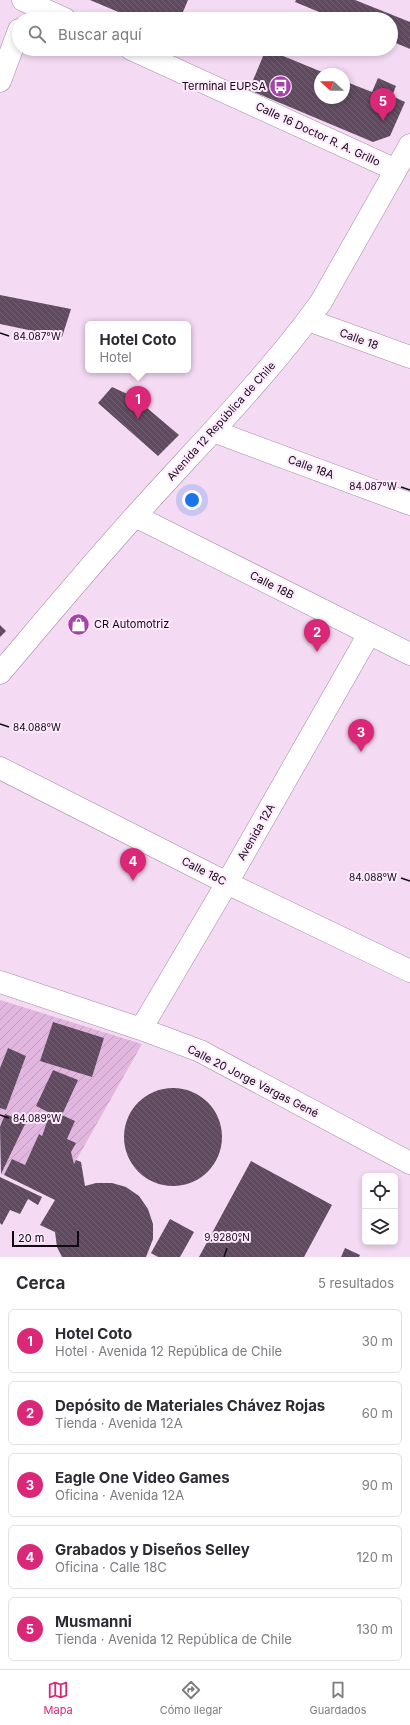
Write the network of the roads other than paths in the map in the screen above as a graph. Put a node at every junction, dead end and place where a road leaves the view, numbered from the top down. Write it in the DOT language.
graph roads {
  1 [pos="26,5"];
  2 [pos="46,12"];
  3 [pos="12,49"];
  4 [pos="146,56"];
  5 [pos="0,81"];
  6 [pos="410,145"];
  7 [pos="396,170"];
  8 [pos="308,320"];
  9 [pos="410,357"];
  10 [pos="213,431"];
  11 [pos="410,504"];
  12 [pos="135,516"];
  13 [pos="369,634"];
  14 [pos="410,654"];
  15 [pos="0,673"];
  16 [pos="0,768"];
  17 [pos="227,883"];
  18 [pos="410,971"];
  19 [pos="0,982"];
  20 [pos="141,1029"];
  21 [pos="410,1163"];
  1 -- 2 [label="street"];
  3 -- 5 [label="street"];
  4 -- 7 [label="street, Calle 16 Doctor R. A. Grillo"];
  6 -- 7 [label="street, Avenida 12 República de Chile"];
  7 -- 8 [label="street, Avenida 12 República de Chile"];
  8 -- 9 [label="street, Calle 18"];
  8 -- 10 [label="street, Avenida 12 República de Chile"];
  10 -- 11 [label="street, Calle 18A"];
  10 -- 12 [label="street, Avenida 12 República de Chile"];
  12 -- 13 [label="street, Calle 18B"];
  12 -- 15 [label="street, Avenida 12 República de Chile"];
  13 -- 14 [label="street, Calle 18B"];
  13 -- 17 [label="street, Avenida 12A"];
  16 -- 17 [label="street, Calle 18C"];
  17 -- 18 [label="street, Calle 18C"];
  17 -- 20 [label="street, Avenida 12A"];
  19 -- 20 [label="street, Calle 20 Jorge Vargas Gené"];
  20 -- 21 [label="street, Calle 20 Jorge Vargas Gené"];
}
